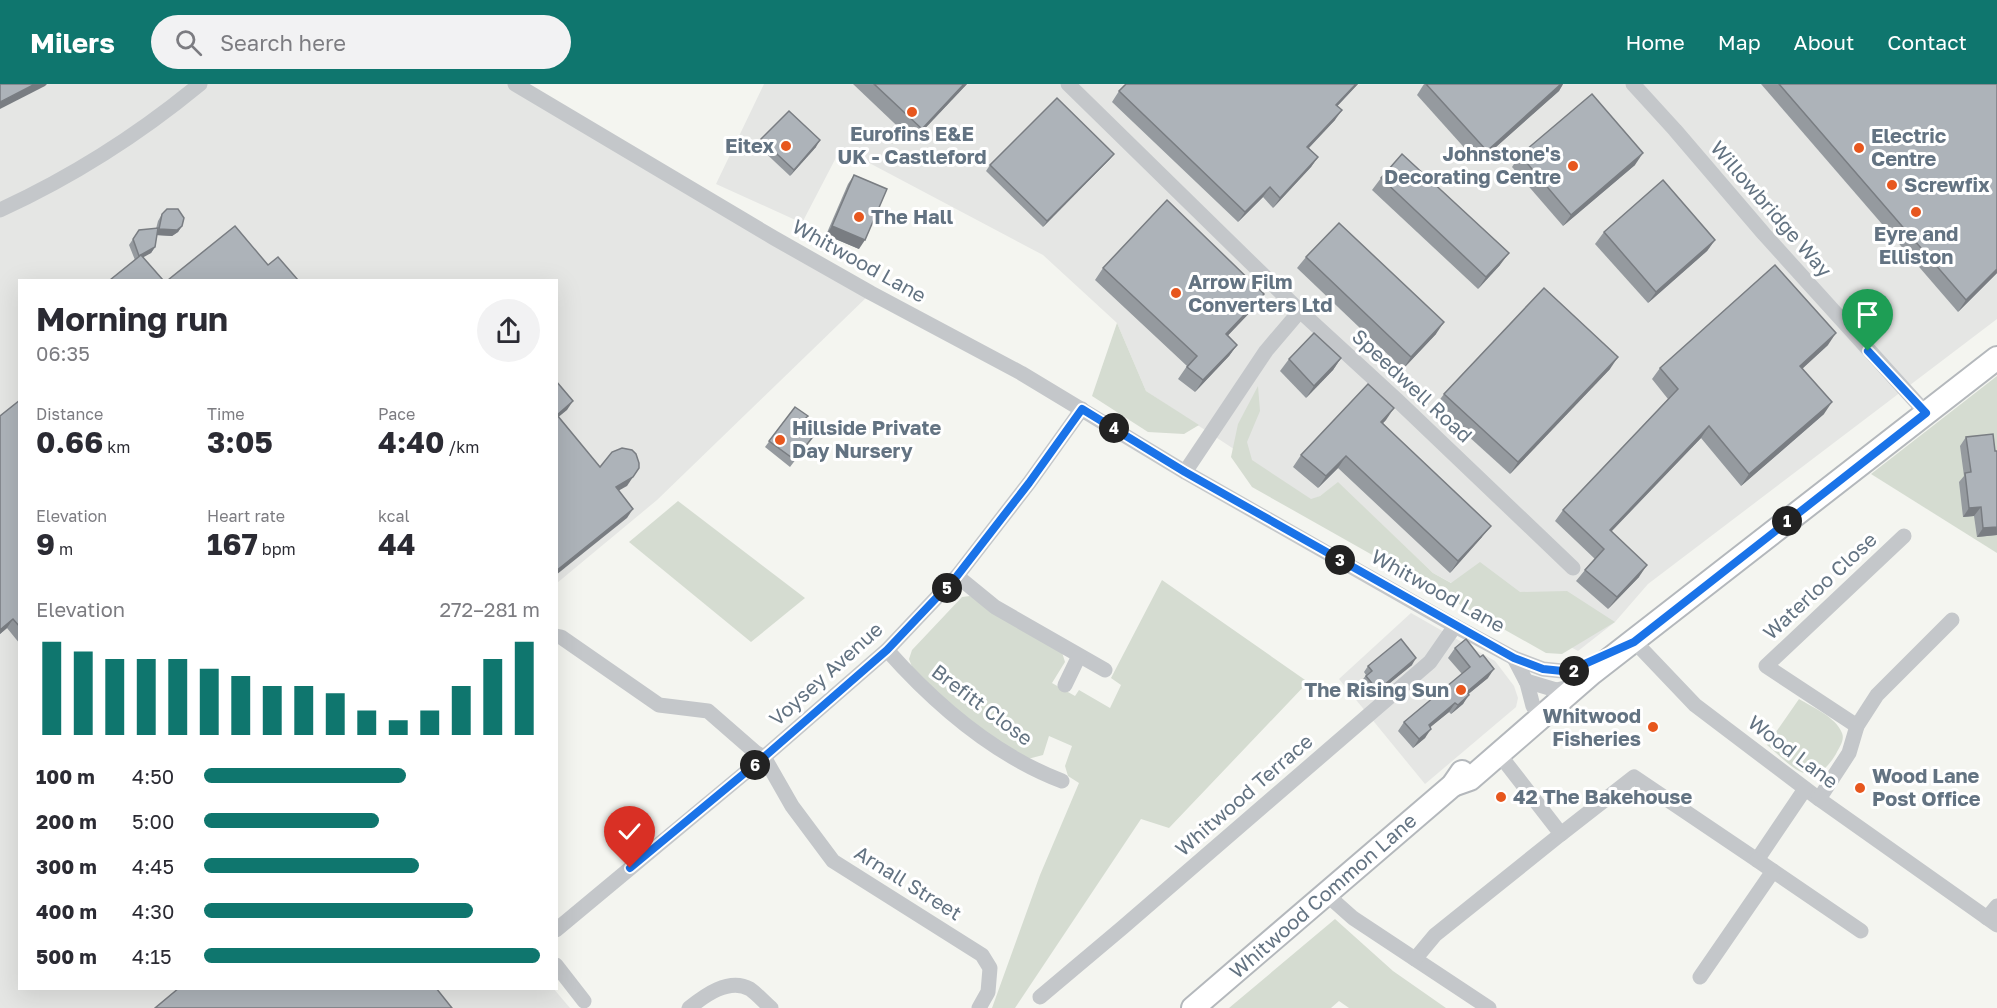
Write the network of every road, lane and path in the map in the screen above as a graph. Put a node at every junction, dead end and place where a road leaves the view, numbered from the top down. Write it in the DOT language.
graph roads {
  1 [pos="200,84"];
  2 [pos="515,84"];
  3 [pos="1068,84"];
  4 [pos="1633,84"];
  5 [pos="0,210"];
  6 [pos="1300,311"];
  7 [pos="1997,358"];
  8 [pos="1082,409"];
  9 [pos="1926,413"];
  10 [pos="1185,472"];
  11 [pos="1904,536"];
  12 [pos="1573,568"];
  13 [pos="957,576"];
  14 [pos="1952,620"];
  15 [pos="1455,626"];
  16 [pos="558,636"];
  17 [pos="1632,643"];
  18 [pos="887,650"];
  19 [pos="1079,656"];
  20 [pos="1514,658"];
  21 [pos="1106,670"];
  22 [pos="1575,679"];
  23 [pos="1526,681"];
  24 [pos="1065,685"];
  25 [pos="1554,689"];
  26 [pos="1533,706"];
  27 [pos="1857,726"];
  28 [pos="1499,754"];
  29 [pos="764,757"];
  30 [pos="1062,781"];
  31 [pos="1453,785"];
  32 [pos="1805,789"];
  33 [pos="1819,799"];
  34 [pos="1561,834"];
  35 [pos="1757,860"];
  36 [pos="1773,871"];
  37 [pos="1326,894"];
  38 [pos="1994,916"];
  39 [pos="558,928"];
  40 [pos="1861,931"];
  41 [pos="1415,959"];
  42 [pos="558,968"];
  43 [pos="1700,977"];
  44 [pos="1043,988"];
  45 [pos="584,1001"];
  46 [pos="689,1008"];
  47 [pos="771,1008"];
  48 [pos="979,1008"];
  49 [pos="1193,1008"];
  50 [pos="1489,1008"];
  1 -- 5 [label="street"];
  2 -- 8 [label="street, Whitwood Lane"];
  3 -- 6 [label="street, Speedwell Road"];
  4 -- 9 [label="street, Willowbridge Way"];
  6 -- 10 [label="street"];
  6 -- 12 [label="street, Speedwell Road"];
  7 -- 9 [label="main road, Whitwood Common Lane"];
  8 -- 10 [label="street, Whitwood Lane"];
  8 -- 13 [label="street, Voysey Avenue"];
  9 -- 17 [label="main road, Whitwood Common Lane"];
  10 -- 15 [label="street, Whitwood Lane"];
  11 -- 27 [label="street, Waterloo Close"];
  13 -- 18 [label="street, Voysey Avenue"];
  13 -- 19 [label="street"];
  14 -- 27 [label="street"];
  15 -- 20 [label="street, Whitwood Lane"];
  15 -- 44 [label="street, Whitwood Terrace"];
  16 -- 29 [label="street"];
  17 -- 22 [label="main road, Whitwood Common Lane"];
  17 -- 32 [label="street, Wood Lane"];
  18 -- 29 [label="street, Voysey Avenue"];
  18 -- 30 [label="street, Brefitt Close"];
  19 -- 21 [label="street"];
  19 -- 24 [label="street"];
  20 -- 22 [label="street, Whitwood Lane"];
  20 -- 23 [label="street, Whitwood Lane"];
  22 -- 25 [label="main road, Whitwood Common Lane"];
  22 -- 28 [label="main road, Whitwood Common Lane"];
  23 -- 25 [label="street"];
  23 -- 26 [label="street, Whitwood Lane"];
  25 -- 26 [label="main road, Whitwood Common Lane"];
  26 -- 31 [label="main road, Whitwood Common Lane"];
  27 -- 33 [label="street"];
  28 -- 31 [label="main road, Whitwood Common Lane"];
  28 -- 34 [label="street"];
  29 -- 39 [label="street, Voysey Avenue"];
  29 -- 48 [label="street, Arnall Street"];
  31 -- 37 [label="main road, Whitwood Common Lane"];
  32 -- 33 [label="street, Wood Lane"];
  32 -- 35 [label="street"];
  33 -- 38 [label="street, Wood Lane"];
  34 -- 35 [label="street"];
  34 -- 41 [label="street"];
  35 -- 36 [label="street"];
  36 -- 40 [label="street"];
  36 -- 43 [label="street"];
  37 -- 41 [label="street"];
  37 -- 49 [label="main road, Whitwood Common Lane"];
  41 -- 50 [label="street"];
  42 -- 45 [label="street"];
  46 -- 47 [label="street"];
}
